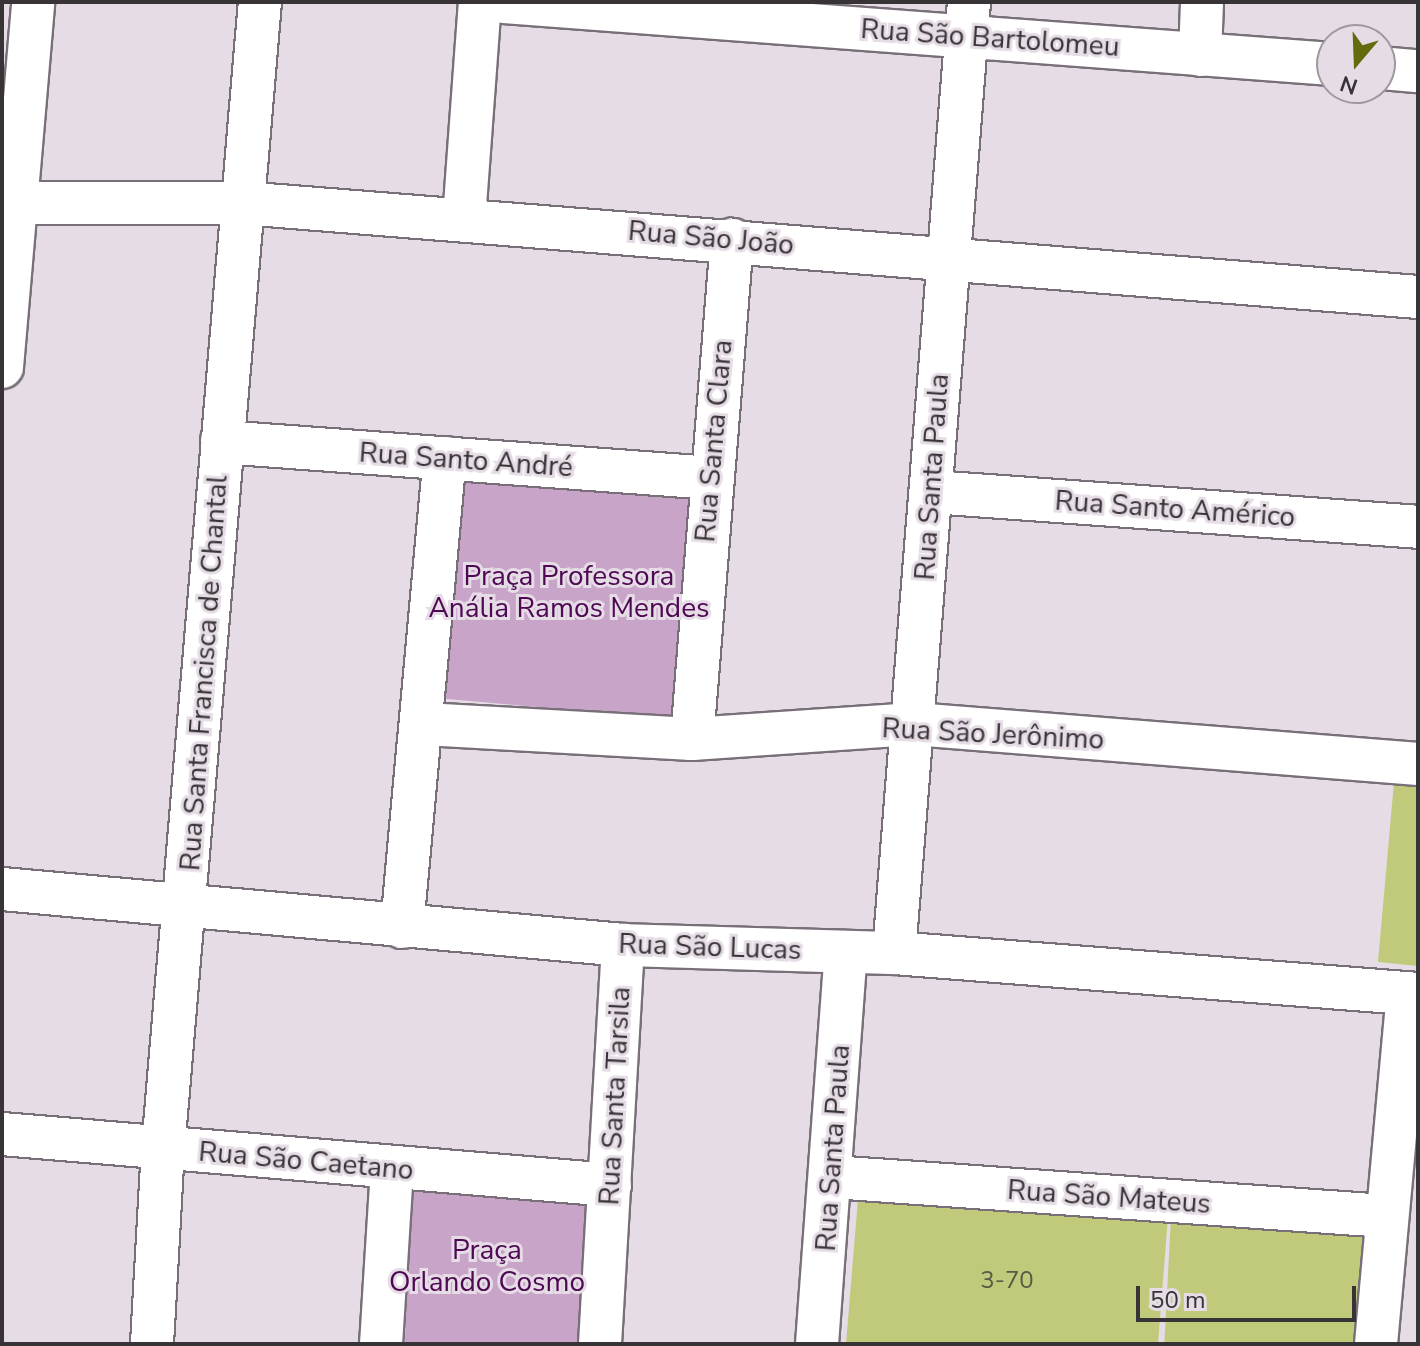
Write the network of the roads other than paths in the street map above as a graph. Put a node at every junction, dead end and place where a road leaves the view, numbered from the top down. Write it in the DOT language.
graph roads {
  1 [pos="33,2"];
  2 [pos="260,2"];
  3 [pos="480,2"];
  4 [pos="504,2"];
  5 [pos="1202,2"];
  6 [pos="748,10"];
  7 [pos="968,20"];
  8 [pos="1200,55"];
  9 [pos="1316,63"];
  10 [pos="1396,69"];
  11 [pos="1418,71"];
  12 [pos="242,203"];
  13 [pos="8,204"];
  14 [pos="464,219"];
  15 [pos="732,240"];
  16 [pos="947,258"];
  17 [pos="1418,297"];
  18 [pos="2,367"];
  19 [pos="222,442"];
  20 [pos="445,458"];
  21 [pos="709,478"];
  22 [pos="932,492"];
  23 [pos="1418,527"];
  24 [pos="424,724"];
  25 [pos="914,724"];
  26 [pos="692,739"];
  27 [pos="1418,764"];
  28 [pos="2,889"];
  29 [pos="186,905"];
  30 [pos="402,927"];
  31 [pos="623,945"];
  32 [pos="846,952"];
  33 [pos="894,953"];
  34 [pos="1413,994"];
  35 [pos="2,1134"];
  36 [pos="163,1149"];
  37 [pos="392,1168"];
  38 [pos="832,1177"];
  39 [pos="610,1185"];
  40 [pos="1386,1216"];
  41 [pos="152,1344"];
  42 [pos="381,1344"];
  43 [pos="600,1344"];
  44 [pos="817,1344"];
  45 [pos="1376,1344"];
  1 -- 13 [label="street"];
  2 -- 12 [label="street, Rua Santa Francisca de Chantal"];
  3 -- 14 [label="street"];
  4 -- 6 [label="street, Rua São Bartolomeu"];
  5 -- 8 [label="street"];
  6 -- 7 [label="street, Rua São Bartolomeu"];
  7 -- 8 [label="street, Rua São Bartolomeu"];
  7 -- 16 [label="street, Rua Santa Paula"];
  8 -- 9 [label="street, Rua São Bartolomeu"];
  10 -- 11 [label="street"];
  12 -- 13 [label="street, Rua São João"];
  12 -- 14 [label="street, Rua São João"];
  12 -- 19 [label="street, Rua Santa Francisca de Chantal"];
  13 -- 18 [label="street"];
  14 -- 15 [label="street, Rua São João"];
  15 -- 16 [label="street, Rua São João"];
  15 -- 21 [label="street, Rua Santa Clara"];
  16 -- 17 [label="street, Rua São João"];
  16 -- 22 [label="street, Rua Santa Paula"];
  19 -- 20 [label="street, Rua Santo André"];
  19 -- 29 [label="street, Rua Santa Francisca de Chantal"];
  20 -- 21 [label="street, Rua Santo André"];
  20 -- 24 [label="street"];
  21 -- 26 [label="street, Rua Santa Clara"];
  22 -- 23 [label="street, Rua Santo Américo"];
  22 -- 25 [label="street, Rua Santa Paula"];
  24 -- 26 [label="street, Rua São Jerônimo"];
  24 -- 30 [label="street"];
  25 -- 26 [label="street, Rua São Jerônimo"];
  25 -- 27 [label="street, Rua São Jerônimo"];
  25 -- 33 [label="street, Rua Santa Paula"];
  28 -- 29 [label="street, Rua São Lucas"];
  29 -- 30 [label="street, Rua São Lucas"];
  29 -- 36 [label="street, Rua Santa Francisca de Chantal"];
  30 -- 31 [label="street, Rua São Lucas"];
  31 -- 32 [label="street, Rua São Lucas"];
  31 -- 39 [label="street, Rua Santa Tarsila"];
  32 -- 33 [label="street, Rua São Lucas"];
  32 -- 38 [label="street, Rua Santa Paula"];
  33 -- 34 [label="street, Rua São Lucas"];
  34 -- 40 [label="street"];
  35 -- 36 [label="street, Rua São Caetano"];
  36 -- 37 [label="street, Rua São Caetano"];
  36 -- 41 [label="street, Rua Santa Francisca de Chantal"];
  37 -- 39 [label="street, Rua São Caetano"];
  37 -- 42 [label="street"];
  38 -- 40 [label="street, Rua São Mateus"];
  38 -- 44 [label="street, Rua Santa Paula"];
  39 -- 43 [label="street, Rua Santa Tarsila"];
  40 -- 45 [label="street"];
}
